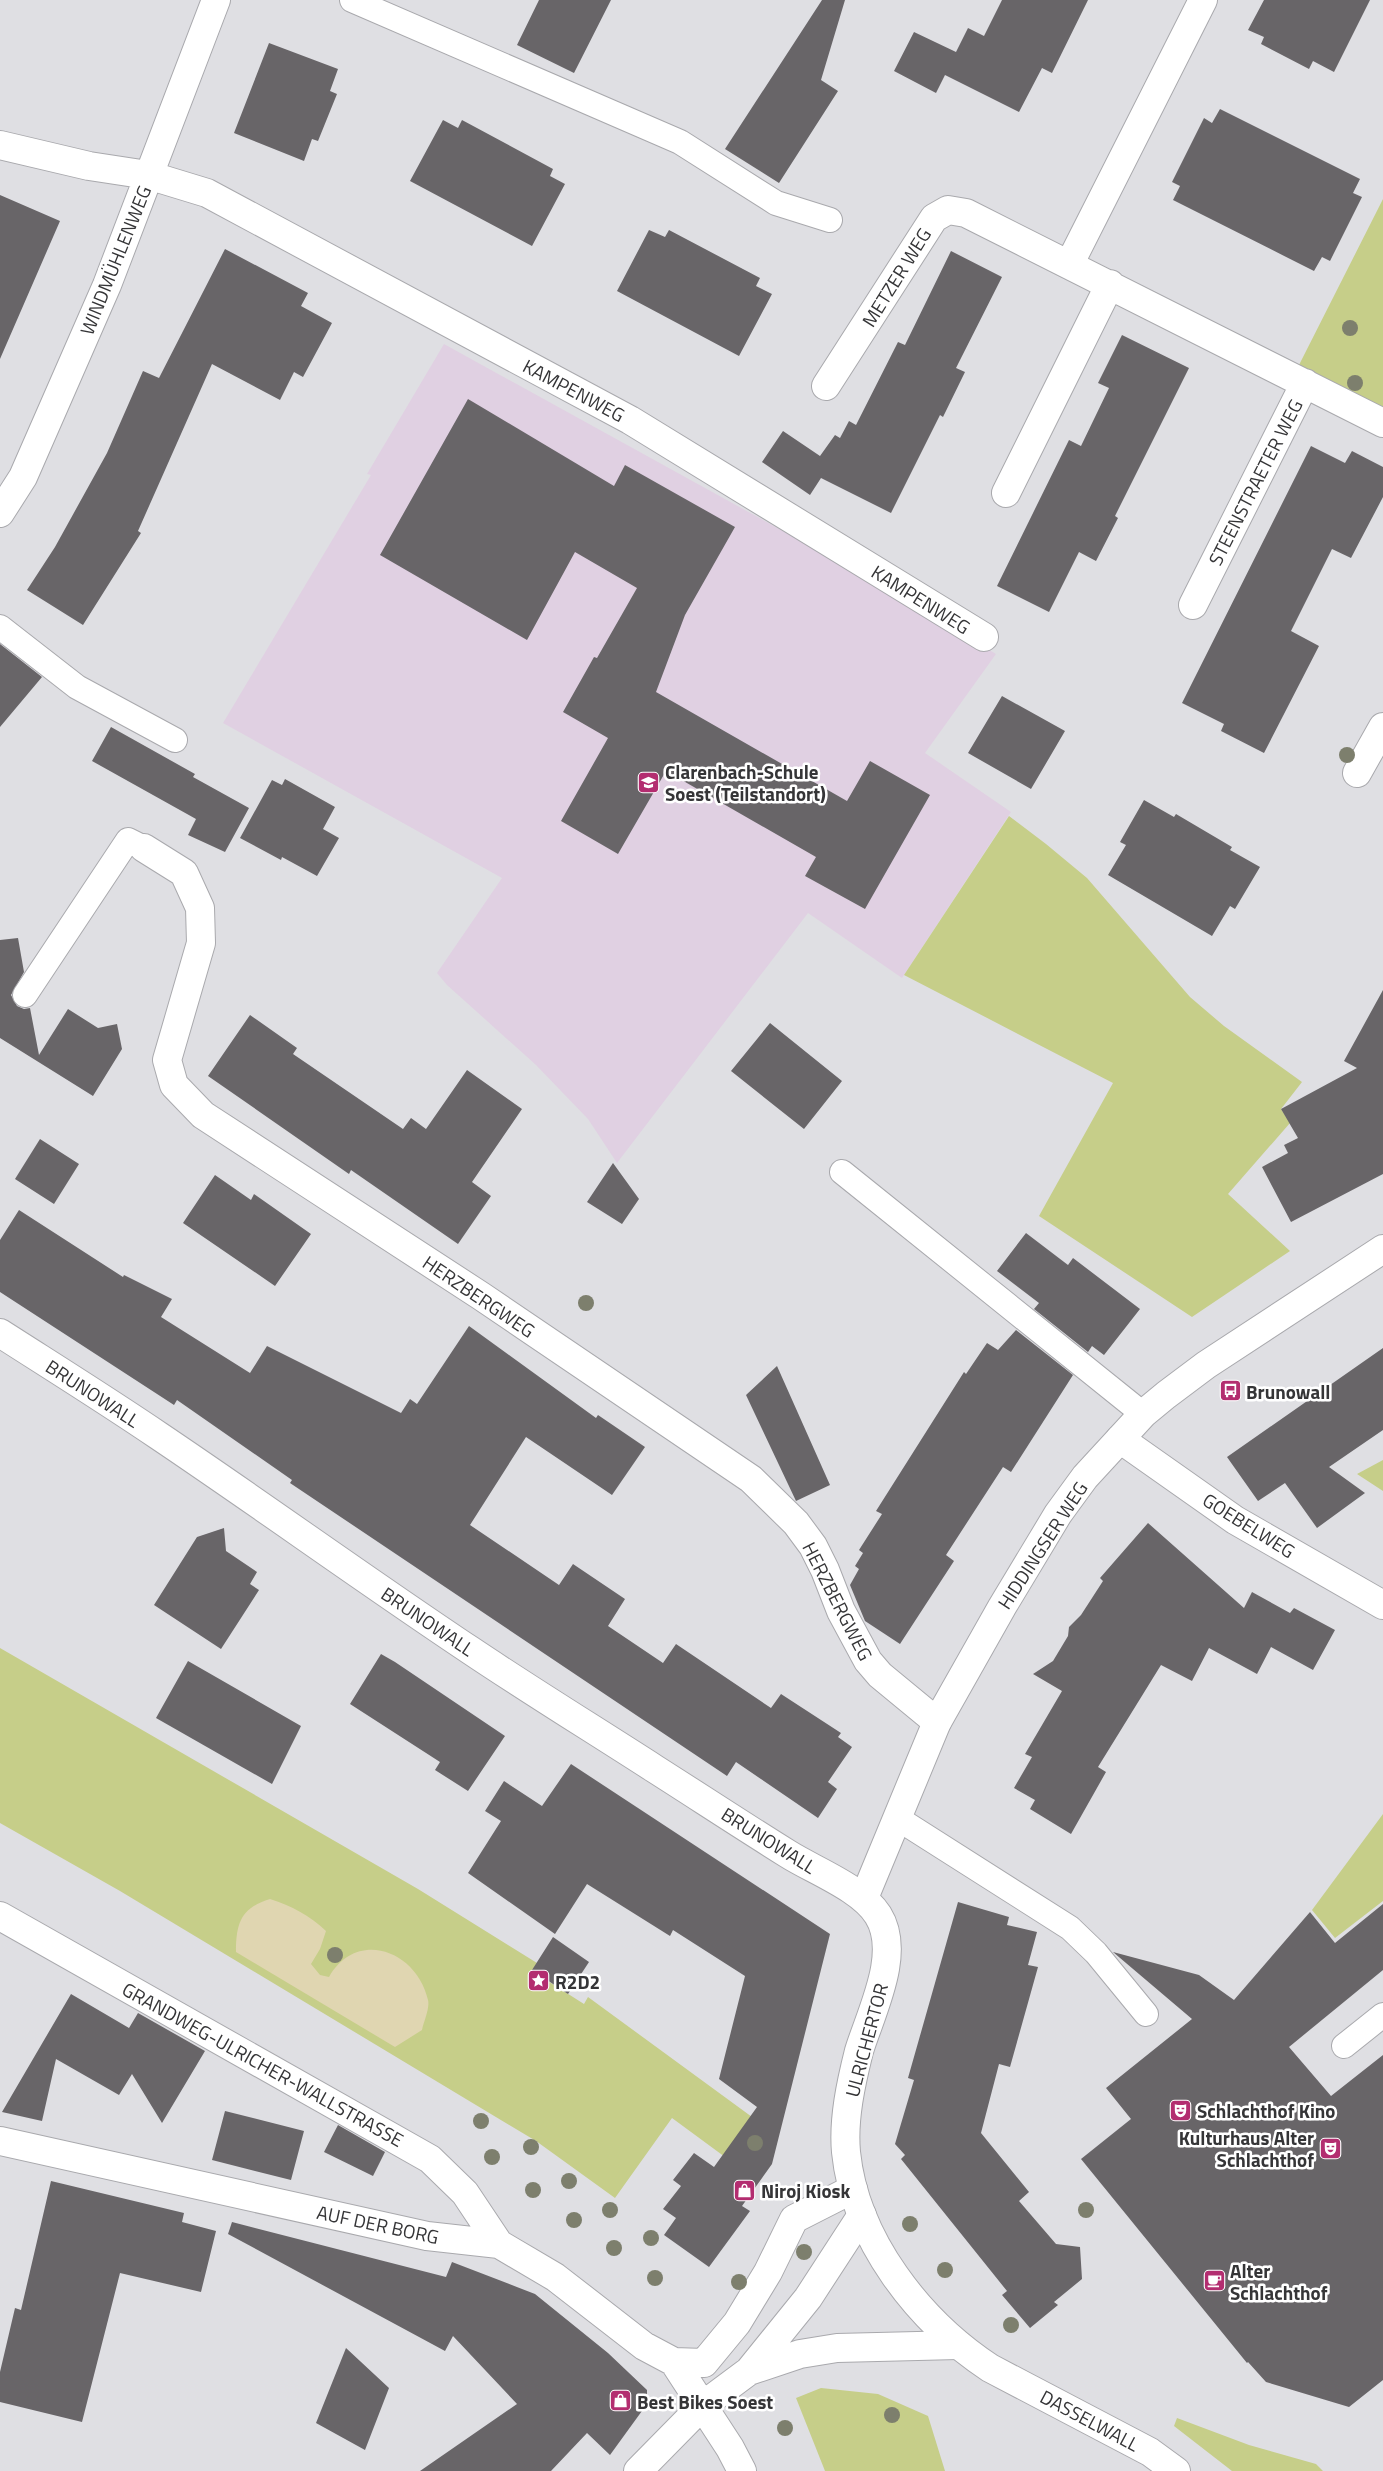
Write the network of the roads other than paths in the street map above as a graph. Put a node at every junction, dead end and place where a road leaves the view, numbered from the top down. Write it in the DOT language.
graph roads {
  1 [pos="216,0"];
  2 [pos="352,0"];
  3 [pos="1204,0"];
  4 [pos="0,145"];
  5 [pos="148,176"];
  6 [pos="830,220"];
  7 [pos="1070,263"];
  8 [pos="1110,284"];
  9 [pos="1305,383"];
  10 [pos="826,386"];
  11 [pos="1383,423"];
  12 [pos="1006,493"];
  13 [pos="0,514"];
  14 [pos="1193,605"];
  15 [pos="0,627"];
  16 [pos="984,637"];
  17 [pos="1383,727"];
  18 [pos="175,740"];
  19 [pos="1357,773"];
  20 [pos="144,848"];
  21 [pos="25,995"];
  22 [pos="842,1172"];
  23 [pos="1383,1249"];
  24 [pos="0,1333"];
  25 [pos="1143,1414"];
  26 [pos="1120,1439"];
  27 [pos="1383,1605"];
  28 [pos="937,1722"];
  29 [pos="897,1818"];
  30 [pos="864,1898"];
  31 [pos="0,1916"];
  32 [pos="1146,2014"];
  33 [pos="1383,2015"];
  34 [pos="1344,2046"];
  35 [pos="0,2141"];
  36 [pos="853,2189"];
  37 [pos="862,2216"];
  38 [pos="499,2244"];
  39 [pos="958,2345"];
  40 [pos="674,2362"];
  41 [pos="749,2371"];
  42 [pos="1029,2388"];
  43 [pos="702,2406"];
  44 [pos="638,2471"];
  45 [pos="742,2471"];
  46 [pos="1176,2471"];
  1 -- 5 [label="street, WINDMÜHLENWEG"];
  2 -- 6 [label="lane"];
  3 -- 7 [label="street"];
  4 -- 5 [label="street, KAMPENWEG"];
  5 -- 13 [label="street, WINDMÜHLENWEG"];
  5 -- 16 [label="street, KAMPENWEG"];
  7 -- 8 [label="street, METZER WEG"];
  7 -- 10 [label="street, METZER WEG"];
  8 -- 9 [label="street, METZER WEG"];
  8 -- 12 [label="street"];
  9 -- 11 [label="street, STEENSTRAETER WEG"];
  9 -- 14 [label="street, STEENSTRAETER WEG"];
  15 -- 18 [label="lane"];
  17 -- 19 [label="street"];
  20 -- 21 [label="lane"];
  20 -- 28 [label="street, HERZBERGWEG"];
  22 -- 25 [label="lane"];
  23 -- 25 [label="street, HIDDINGSER WEG"];
  24 -- 30 [label="street, BRUNOWALL"];
  25 -- 26 [label="street, HIDDINGSER WEG"];
  26 -- 27 [label="street, GOEBELWEG"];
  26 -- 28 [label="street, HIDDINGSER WEG"];
  28 -- 29 [label="street, HIDDINGSER WEG"];
  29 -- 30 [label="street, HIDDINGSER WEG"];
  29 -- 32 [label="lane"];
  30 -- 36 [label="street, ULRICHERTOR"];
  31 -- 38 [label="street, GRANDWEG-ULRICHER-WALLSTRASSE"];
  33 -- 34 [label="lane"];
  35 -- 38 [label="street, AUF DER BORG"];
  36 -- 37 [label="street, ULRICHERTOR"];
  36 -- 40 [label="street"];
  37 -- 39 [label="street, ULRICHERTOR"];
  37 -- 41 [label="street"];
  38 -- 40 [label="street, AUF DER BORG"];
  39 -- 41 [label="street"];
  39 -- 42 [label="street, ULRICHERTOR"];
  40 -- 43 [label="street, AUF DER BORG"];
  41 -- 43 [label="street"];
  42 -- 46 [label="street, DASSELWALL"];
  43 -- 44 [label="street"];
  43 -- 45 [label="street, AUF DER BORG"];
}
